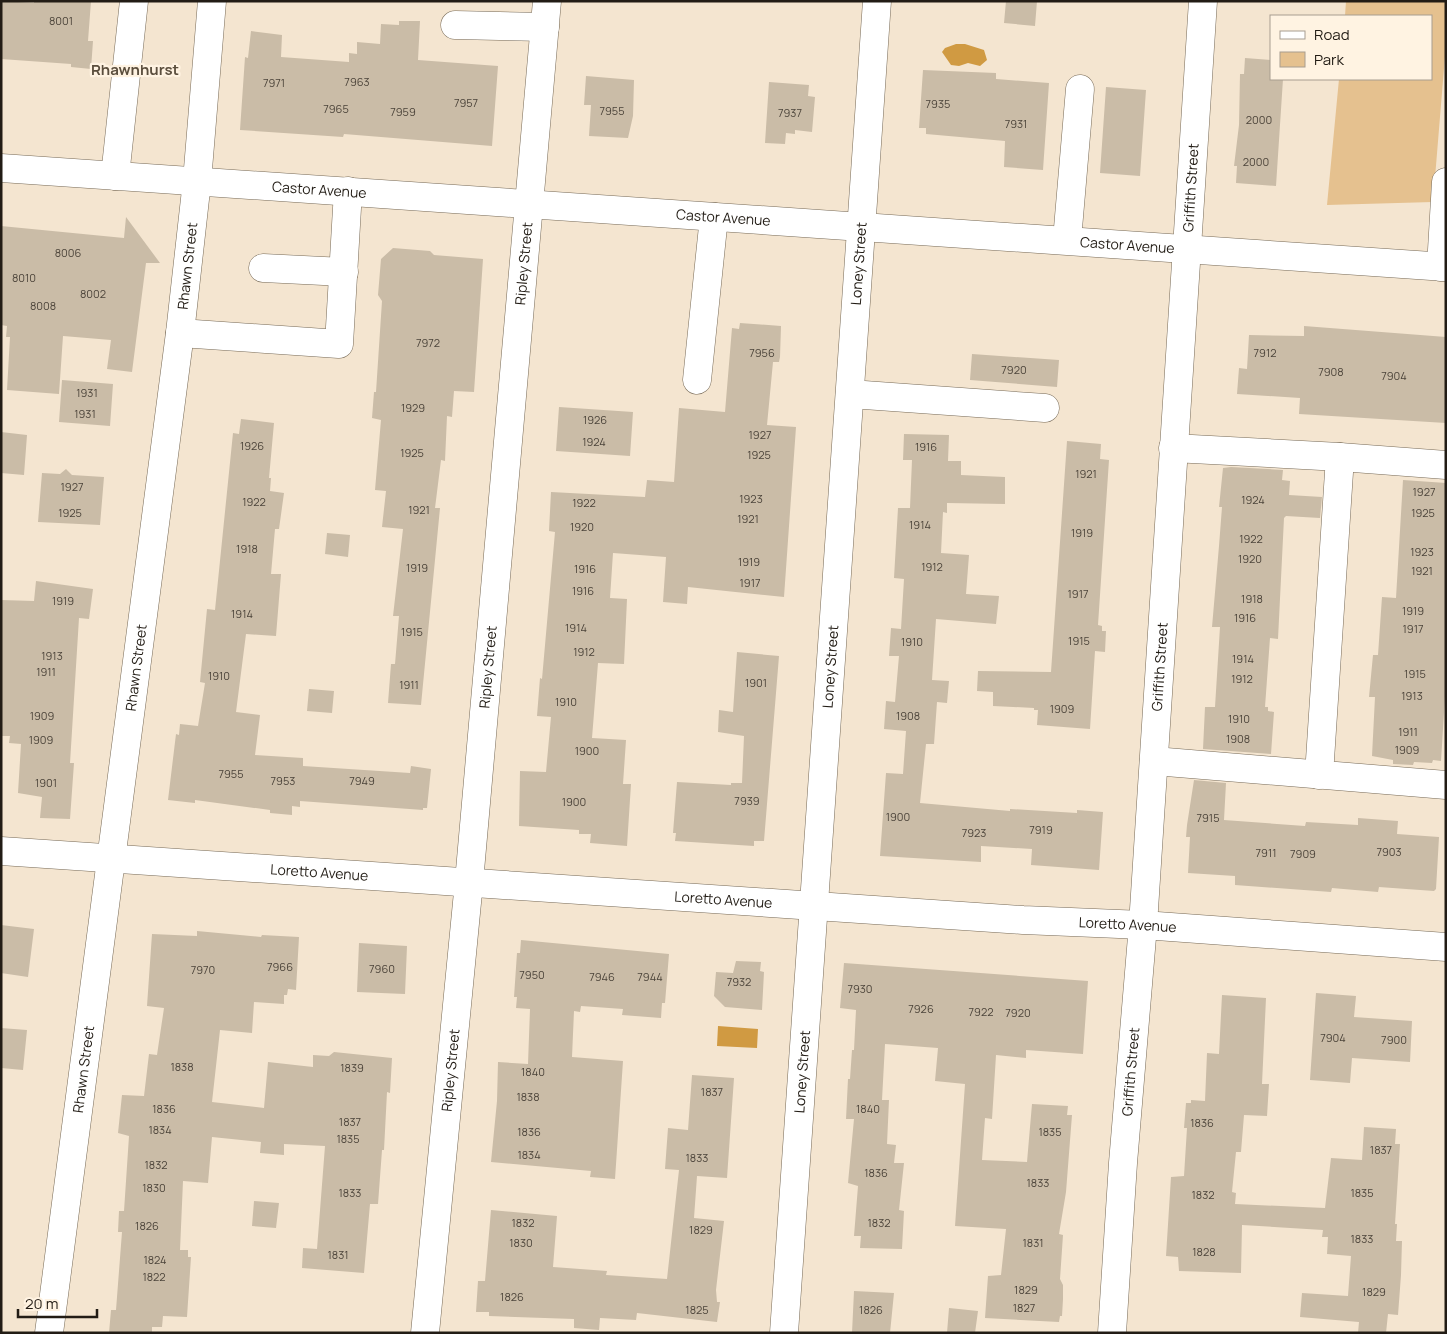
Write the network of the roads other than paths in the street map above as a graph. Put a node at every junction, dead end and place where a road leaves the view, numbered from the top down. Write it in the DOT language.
graph roads {
  1 [pos="134,1"];
  2 [pos="876,1"];
  3 [pos="1203,1"];
  4 [pos="207,2"];
  5 [pos="546,14"];
  6 [pos="455,25"];
  7 [pos="1080,89"];
  8 [pos="1,168"];
  9 [pos="115,176"];
  10 [pos="197,181"];
  11 [pos="1446,182"];
  12 [pos="348,191"];
  13 [pos="530,204"];
  14 [pos="714,216"];
  15 [pos="862,226"];
  16 [pos="1067,240"];
  17 [pos="1186,249"];
  18 [pos="1443,267"];
  19 [pos="263,268"];
  20 [pos="344,272"];
  21 [pos="180,333"];
  22 [pos="697,380"];
  23 [pos="850,394"];
  24 [pos="1045,408"];
  25 [pos="1173,448"];
  26 [pos="1340,457"];
  27 [pos="1446,465"];
  28 [pos="1154,761"];
  29 [pos="1319,774"];
  30 [pos="1446,785"];
  31 [pos="1,851"];
  32 [pos="111,860"];
  33 [pos="469,882"];
  34 [pos="812,904"];
  35 [pos="1143,925"];
  36 [pos="1446,947"];
  37 [pos="49,1333"];
  38 [pos="424,1333"];
  39 [pos="784,1333"];
  40 [pos="1112,1333"];
  1 -- 9 [label="street"];
  2 -- 15 [label="street, Loney Street"];
  3 -- 17 [label="street, Griffith Street"];
  4 -- 10 [label="street, Rhawn Street"];
  5 -- 6 [label="street"];
  5 -- 13 [label="street, Ripley Street"];
  7 -- 16 [label="street"];
  8 -- 9 [label="street, Castor Avenue"];
  9 -- 10 [label="street, Castor Avenue"];
  10 -- 12 [label="street, Castor Avenue"];
  10 -- 21 [label="street, Rhawn Street"];
  11 -- 18 [label="street"];
  12 -- 13 [label="street, Castor Avenue"];
  12 -- 20 [label="street"];
  13 -- 14 [label="street, Castor Avenue"];
  13 -- 33 [label="street, Ripley Street"];
  14 -- 15 [label="street, Castor Avenue"];
  14 -- 22 [label="street"];
  15 -- 16 [label="street, Castor Avenue"];
  15 -- 23 [label="street, Loney Street"];
  16 -- 17 [label="street, Castor Avenue"];
  17 -- 18 [label="street, Castor Avenue"];
  17 -- 25 [label="street, Griffith Street"];
  19 -- 20 [label="street"];
  20 -- 21 [label="street"];
  21 -- 32 [label="street, Rhawn Street"];
  23 -- 24 [label="street"];
  23 -- 34 [label="street, Loney Street"];
  25 -- 26 [label="street"];
  25 -- 28 [label="street, Griffith Street"];
  26 -- 27 [label="street"];
  26 -- 29 [label="street"];
  28 -- 29 [label="street"];
  28 -- 35 [label="street, Griffith Street"];
  29 -- 30 [label="street"];
  31 -- 32 [label="street, Loretto Avenue"];
  32 -- 33 [label="street, Loretto Avenue"];
  32 -- 37 [label="street, Rhawn Street"];
  33 -- 34 [label="street, Loretto Avenue"];
  33 -- 38 [label="street, Ripley Street"];
  34 -- 35 [label="street, Loretto Avenue"];
  34 -- 39 [label="street, Loney Street"];
  35 -- 36 [label="street, Loretto Avenue"];
  35 -- 40 [label="street, Griffith Street"];
}
